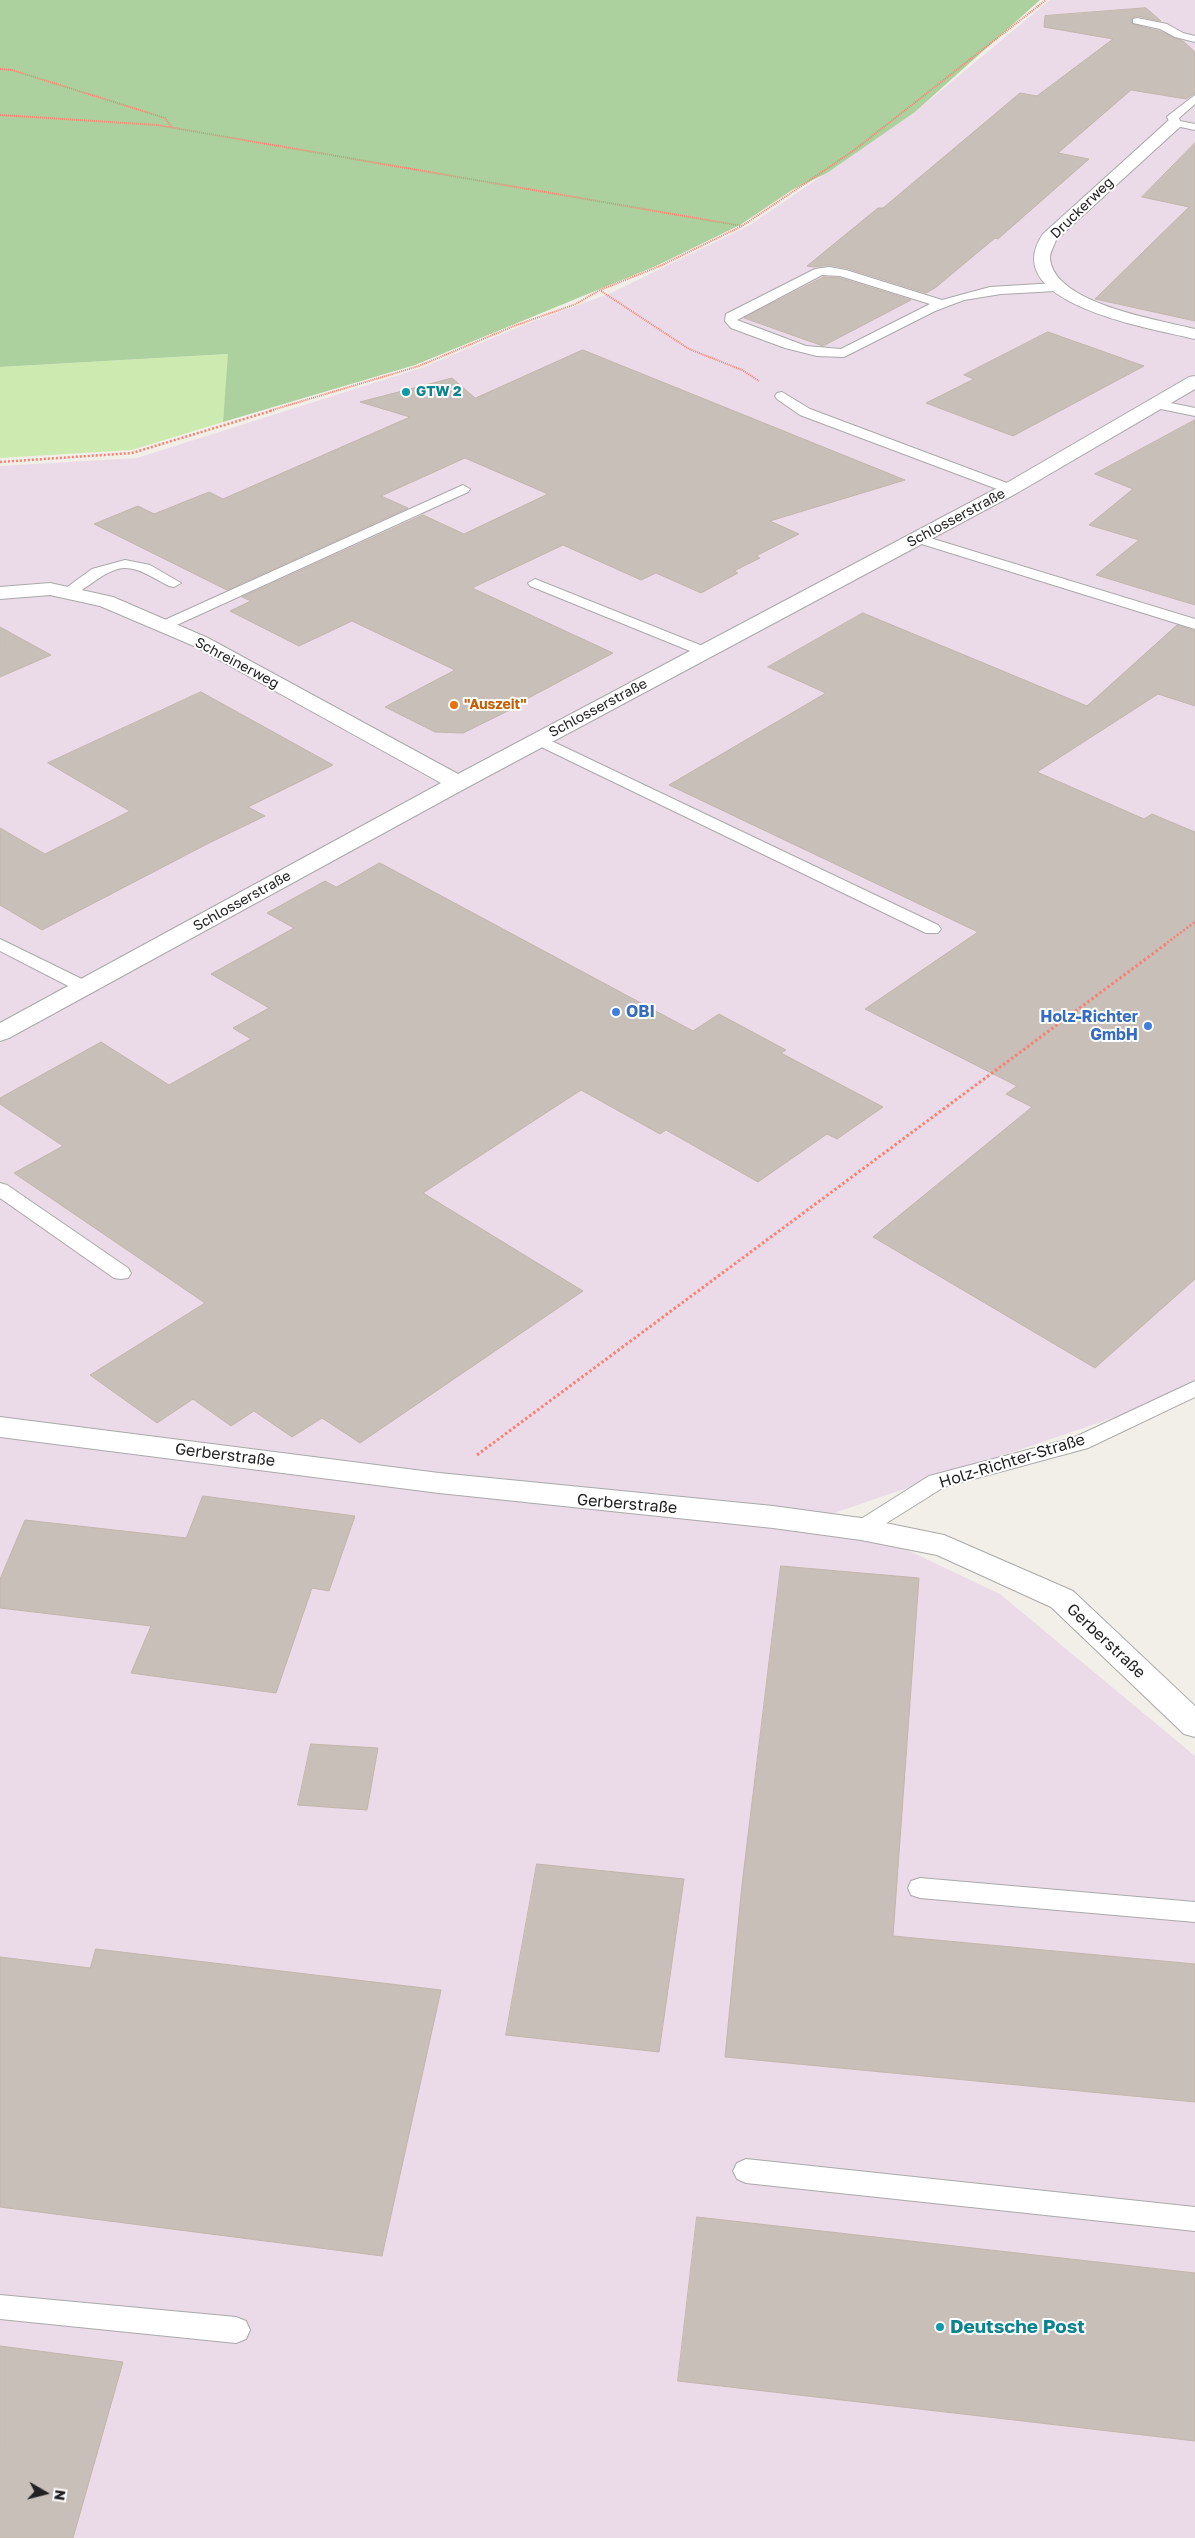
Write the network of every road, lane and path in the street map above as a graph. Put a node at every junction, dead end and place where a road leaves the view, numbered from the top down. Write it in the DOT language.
graph roads {
  1 [pos="1046,0"];
  2 [pos="1137,21"];
  3 [pos="1195,39"];
  4 [pos="0,69"];
  5 [pos="1195,98"];
  6 [pos="0,115"];
  7 [pos="1175,123"];
  8 [pos="1195,127"];
  9 [pos="173,129"];
  10 [pos="742,226"];
  11 [pos="1056,287"];
  12 [pos="600,290"];
  13 [pos="943,304"];
  14 [pos="1195,334"];
  15 [pos="1195,381"];
  16 [pos="782,396"];
  17 [pos="1156,404"];
  18 [pos="1195,412"];
  19 [pos="0,462"];
  20 [pos="463,489"];
  21 [pos="1010,489"];
  22 [pos="917,538"];
  23 [pos="174,583"];
  24 [pos="535,583"];
  25 [pos="0,593"];
  26 [pos="66,593"];
  27 [pos="1195,624"];
  28 [pos="163,626"];
  29 [pos="705,652"];
  30 [pos="539,740"];
  31 [pos="458,783"];
  32 [pos="1195,922"];
  33 [pos="932,928"];
  34 [pos="0,944"];
  35 [pos="84,987"];
  36 [pos="0,1033"];
  37 [pos="0,1189"];
  38 [pos="120,1273"];
  39 [pos="1195,1388"];
  40 [pos="0,1427"];
  41 [pos="438,1483"];
  42 [pos="861,1529"];
  43 [pos="1195,1725"];
  44 [pos="920,1888"];
  45 [pos="1195,1912"];
  46 [pos="746,2171"];
  47 [pos="1195,2219"];
  48 [pos="0,2307"];
  49 [pos="236,2330"];
  1 -- 10 [label="path"];
  2 -- 3 [label="lane"];
  4 -- 9 [label="path"];
  5 -- 7 [label="lane"];
  6 -- 9 [label="path"];
  7 -- 8 [label="lane"];
  7 -- 11 [label="street, Druckerweg"];
  9 -- 10 [label="path"];
  10 -- 12 [label="path"];
  11 -- 13 [label="lane"];
  11 -- 14 [label="street, Druckerweg"];
  12 -- 16 [label="path"];
  12 -- 19 [label="path"];
  13 -- 13 [label="lane"];
  15 -- 17 [label="street, Schlosserstraße"];
  16 -- 21 [label="lane"];
  17 -- 18 [label="lane"];
  17 -- 21 [label="street, Schlosserstraße"];
  20 -- 28 [label="lane"];
  21 -- 22 [label="street, Schlosserstraße"];
  22 -- 27 [label="lane"];
  22 -- 29 [label="street, Schlosserstraße"];
  23 -- 26 [label="lane"];
  24 -- 29 [label="lane"];
  25 -- 26 [label="street, Schreinerweg"];
  26 -- 28 [label="street, Schreinerweg"];
  28 -- 31 [label="street, Schreinerweg"];
  29 -- 30 [label="street, Schlosserstraße"];
  30 -- 31 [label="street, Schlosserstraße"];
  30 -- 33 [label="lane"];
  31 -- 35 [label="street, Schlosserstraße"];
  32 -- 41 [label="path"];
  34 -- 35 [label="lane"];
  35 -- 36 [label="street, Schlosserstraße"];
  37 -- 38 [label="lane"];
  39 -- 42 [label="lane, Holz-Richter-Straße"];
  40 -- 41 [label="street, Gerberstraße"];
  41 -- 42 [label="street, Gerberstraße"];
  42 -- 43 [label="street, Gerberstraße"];
  44 -- 45 [label="lane"];
  46 -- 47 [label="lane"];
  48 -- 49 [label="lane"];
}
